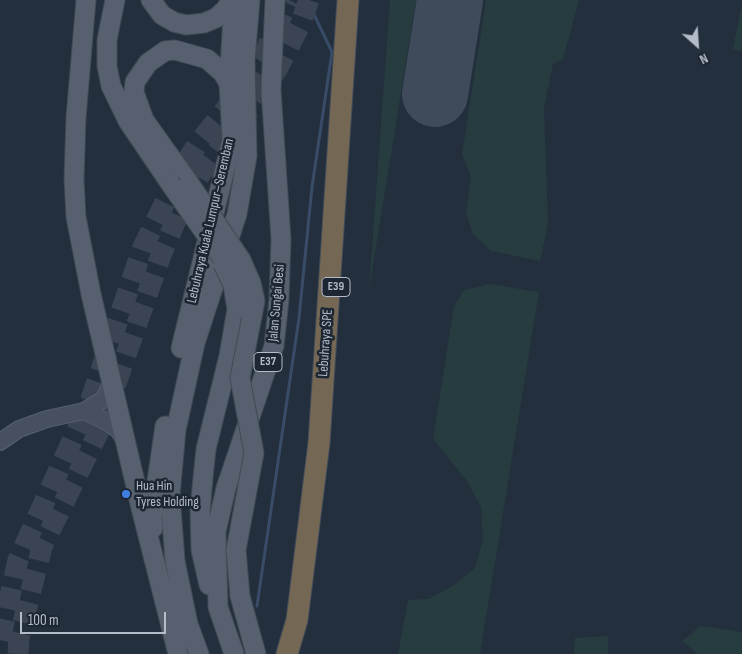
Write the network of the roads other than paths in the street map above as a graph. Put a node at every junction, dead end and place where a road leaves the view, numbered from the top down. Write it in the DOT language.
graph roads {
  1 [pos="86,0"];
  2 [pos="115,0"];
  3 [pos="151,0"];
  4 [pos="233,0"];
  5 [pos="250,0"];
  6 [pos="275,0"];
  7 [pos="348,0"];
  8 [pos="356,0"];
  9 [pos="229,84"];
  10 [pos="180,183"];
  11 [pos="211,241"];
  12 [pos="248,329"];
  13 [pos="111,374"];
  14 [pos="84,411"];
  15 [pos="0,442"];
  16 [pos="127,445"];
  17 [pos="158,579"];
  18 [pos="218,607"];
  19 [pos="178,654"];
  20 [pos="199,654"];
  21 [pos="234,654"];
  22 [pos="256,654"];
  23 [pos="287,654"];
  24 [pos="296,654"];
  1 -- 13 [label="main road"];
  2 -- 10 [label="main road"];
  3 -- 4 [label="main road"];
  4 -- 9 [label="main road, Lebuhraya Kuala Lumpur–Seremban"];
  5 -- 20 [label="main road"];
  6 -- 18 [label="main road, Jalan Sungai Besi / E37"];
  7 -- 23 [label="highway, Lebuhraya SPE / E39"];
  8 -- 24 [label="highway, Lebuhraya SPE / E39"];
  9 -- 10 [label="main road"];
  9 -- 17 [label="main road, Lebuhraya Kuala Lumpur–Seremban"];
  10 -- 11 [label="main road, bridge"];
  10 -- 12 [label="main road, bridge"];
  11 -- 12 [label="main road, bridge"];
  11 -- 18 [label="main road, bridge"];
  12 -- 22 [label="main road, bridge"];
  13 -- 14 [label="street"];
  13 -- 16 [label="main road"];
  14 -- 15 [label="street"];
  14 -- 16 [label="street"];
  16 -- 17 [label="main road"];
  17 -- 19 [label="main road"];
  18 -- 21 [label="main road, Jalan Sungai Besi / E37"];
}
